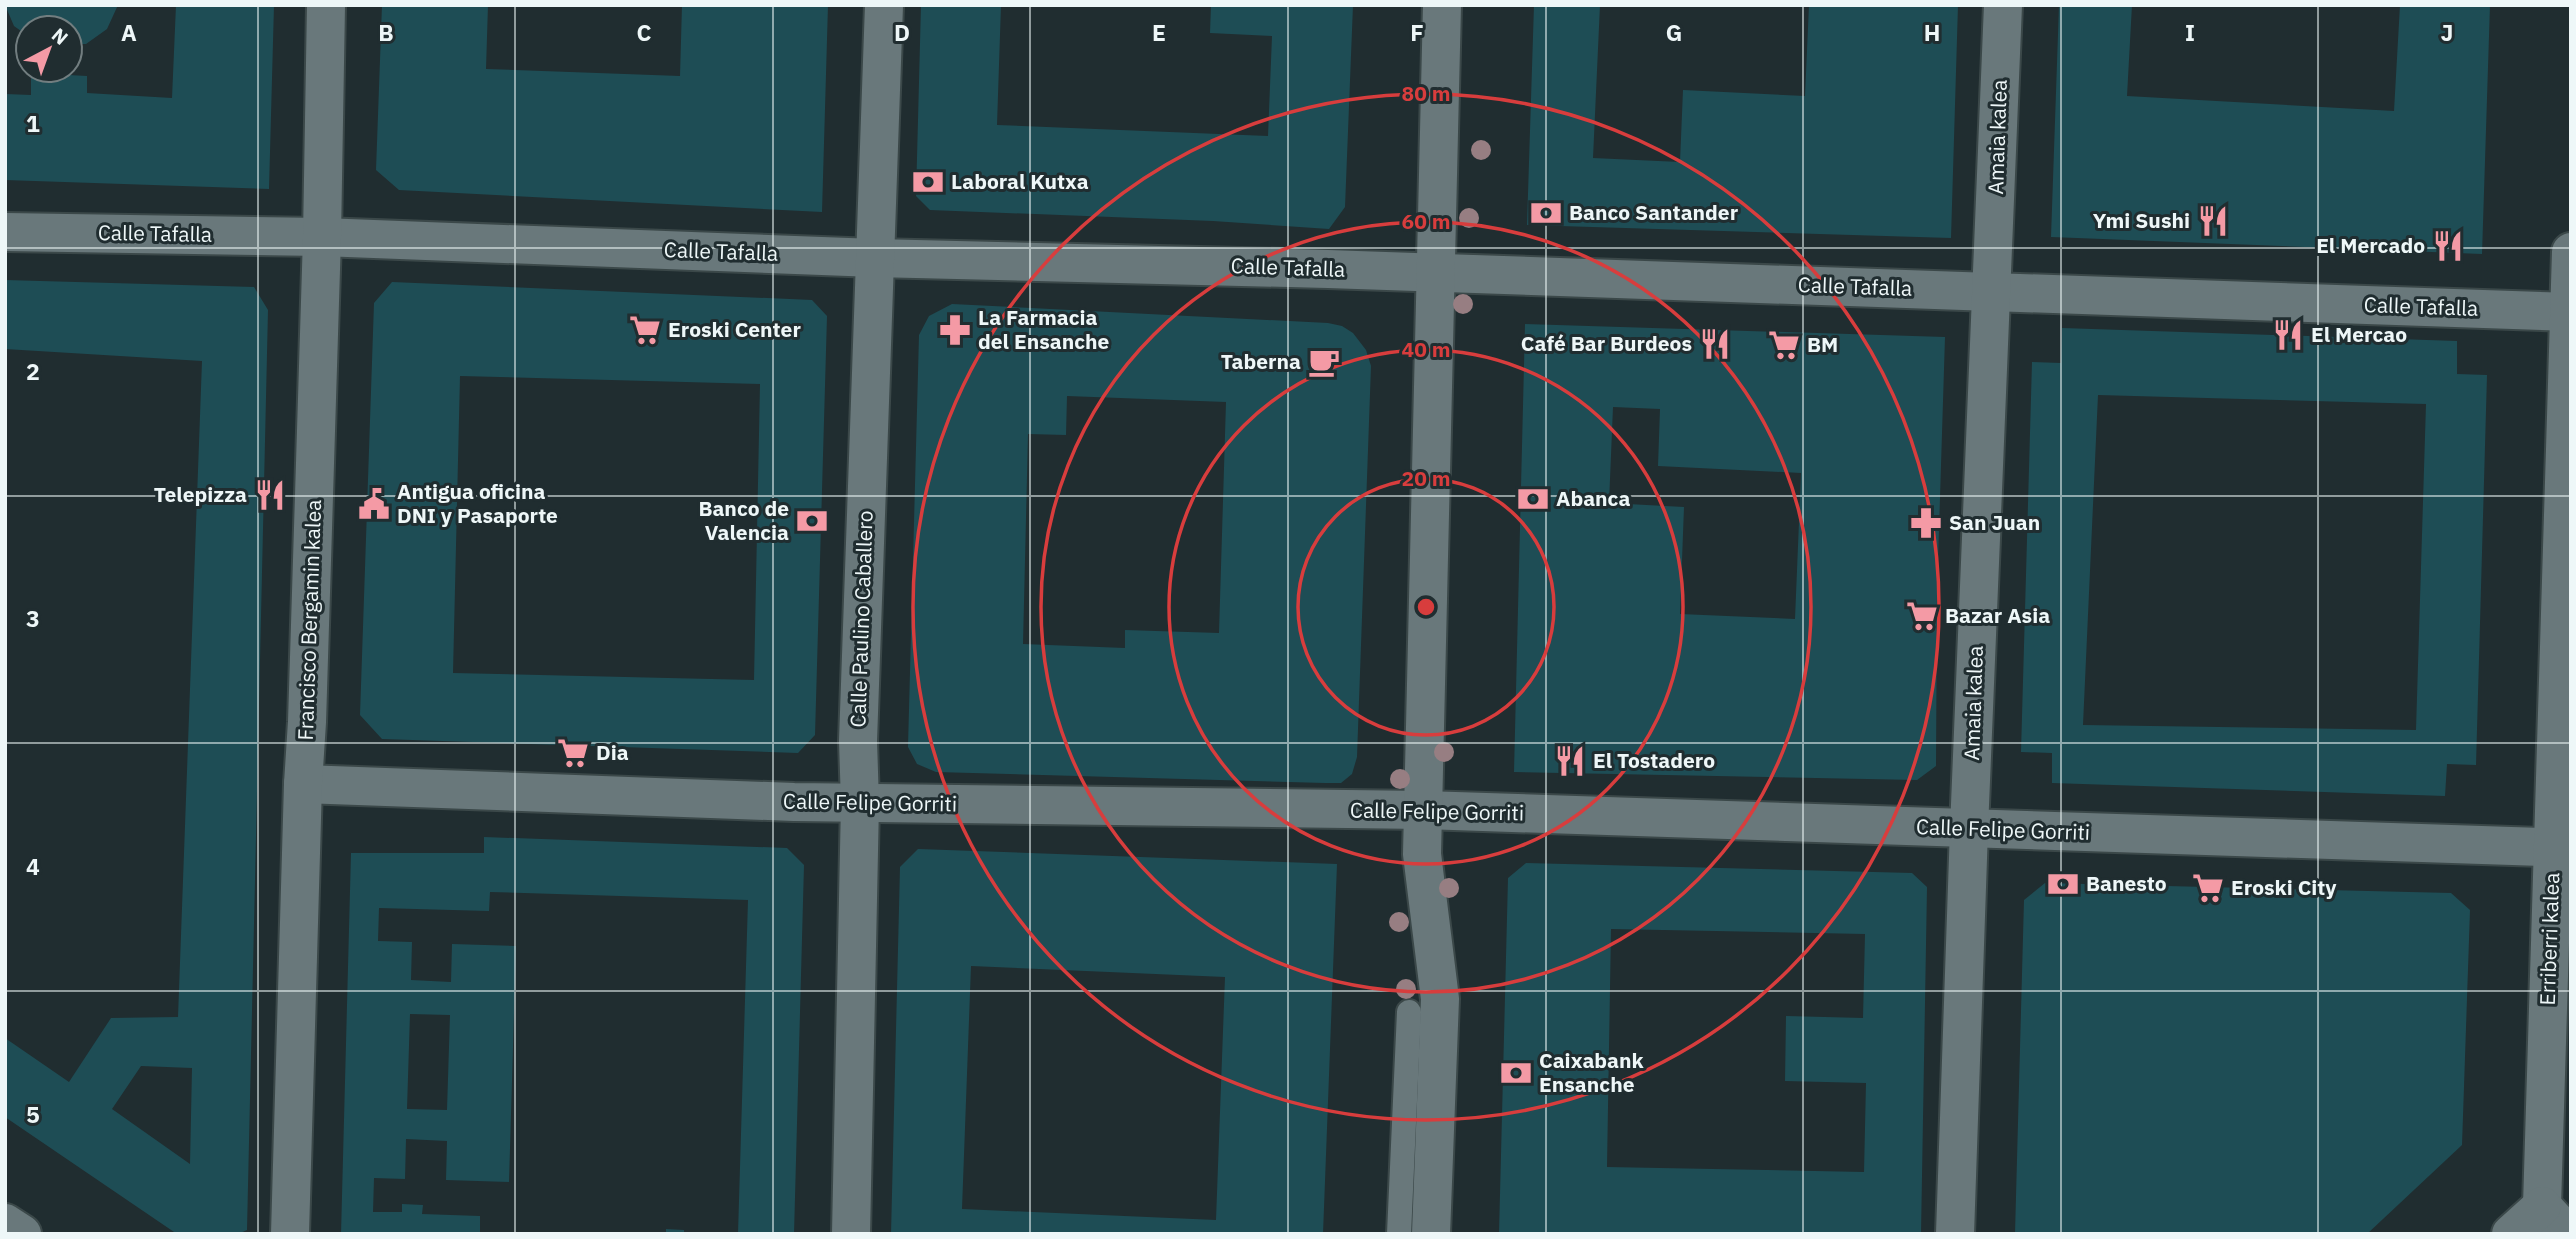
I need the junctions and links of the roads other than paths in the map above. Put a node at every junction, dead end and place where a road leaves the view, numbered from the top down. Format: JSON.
{"nodes":[{"id":1,"x":326,"y":5,"type":"edge"},
{"id":2,"x":884,"y":5,"type":"edge"},
{"id":3,"x":1442,"y":5,"type":"edge"},
{"id":4,"x":2003,"y":5,"type":"edge"},
{"id":5,"x":5,"y":232,"type":"edge"},
{"id":6,"x":322,"y":237,"type":"junction"},
{"id":7,"x":2571,"y":252,"type":"edge"},
{"id":8,"x":875,"y":258,"type":"junction"},
{"id":9,"x":1435,"y":273,"type":"junction"},
{"id":10,"x":1992,"y":291,"type":"junction"},
{"id":11,"x":2570,"y":312,"type":"edge"},
{"id":12,"x":1415,"y":474,"type":"dead end"},
{"id":13,"x":303,"y":784,"type":"junction"},
{"id":14,"x":860,"y":803,"type":"junction"},
{"id":15,"x":1416,"y":810,"type":"junction"},
{"id":16,"x":1969,"y":829,"type":"junction"},
{"id":17,"x":2562,"y":847,"type":"edge"},
{"id":18,"x":1409,"y":1012,"type":"dead end"},
{"id":19,"x":2560,"y":1221,"type":"edge"},
{"id":20,"x":5,"y":1223,"type":"edge"},
{"id":21,"x":22,"y":1234,"type":"edge"},
{"id":22,"x":290,"y":1234,"type":"edge"},
{"id":23,"x":851,"y":1234,"type":"edge"},
{"id":24,"x":1399,"y":1234,"type":"edge"},
{"id":25,"x":1431,"y":1234,"type":"edge"},
{"id":26,"x":1955,"y":1234,"type":"edge"},
{"id":27,"x":2511,"y":1234,"type":"edge"}],
"edges":[{"from":1,"to":6,"type":"street","name":"Francisco Bergamin kalea"},
{"from":2,"to":8,"type":"street","name":"Calle Paulino Caballero"},
{"from":3,"to":9,"type":"street"},
{"from":4,"to":10,"type":"street","name":"Amaia kalea"},
{"from":5,"to":6,"type":"street","name":"Calle Tafalla"},
{"from":6,"to":8,"type":"street","name":"Calle Tafalla"},
{"from":6,"to":13,"type":"street","name":"Francisco Bergamin kalea"},
{"from":7,"to":11,"type":"street","name":"Erriberri kalea"},
{"from":8,"to":9,"type":"street","name":"Calle Tafalla"},
{"from":8,"to":14,"type":"street","name":"Calle Paulino Caballero"},
{"from":9,"to":10,"type":"street","name":"Calle Tafalla"},
{"from":9,"to":15,"type":"street"},
{"from":10,"to":11,"type":"street","name":"Calle Tafalla"},
{"from":10,"to":16,"type":"street","name":"Amaia kalea"},
{"from":11,"to":17,"type":"street","name":"Erriberri kalea"},
{"from":12,"to":15,"type":"lane"},
{"from":13,"to":14,"type":"street","name":"Calle Felipe Gorriti"},
{"from":13,"to":22,"type":"street","name":"Francisco Bergamin kalea"},
{"from":14,"to":15,"type":"street","name":"Calle Felipe Gorriti"},
{"from":14,"to":23,"type":"street","name":"Calle Paulino Caballero"},
{"from":15,"to":16,"type":"street","name":"Calle Felipe Gorriti"},
{"from":15,"to":25,"type":"street"},
{"from":16,"to":17,"type":"street","name":"Calle Felipe Gorriti"},
{"from":16,"to":26,"type":"street","name":"Amaia kalea"},
{"from":17,"to":19,"type":"street","name":"Erriberri kalea"},
{"from":18,"to":24,"type":"lane"},
{"from":19,"to":27,"type":"street"},
{"from":20,"to":21,"type":"street"}]}
